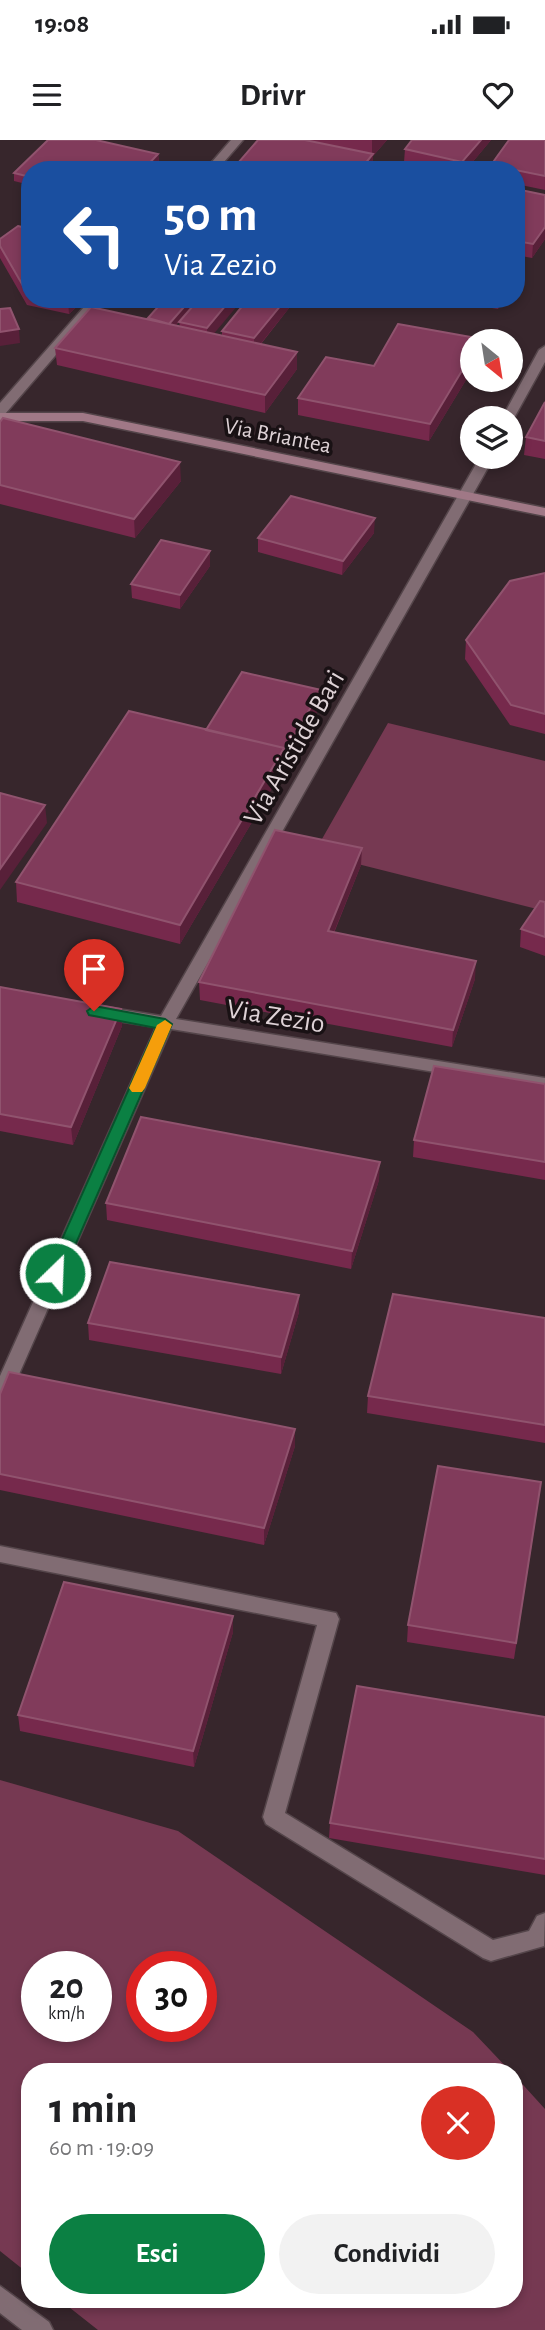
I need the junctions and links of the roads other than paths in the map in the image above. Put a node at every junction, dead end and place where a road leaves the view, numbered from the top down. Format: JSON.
{"nodes":[{"id":1,"x":237,"y":140,"type":"edge"},
{"id":2,"x":219,"y":161,"type":"edge"},
{"id":3,"x":90,"y":308,"type":"edge"},
{"id":4,"x":545,"y":350,"type":"edge"},
{"id":5,"x":515,"y":406,"type":"edge"},
{"id":6,"x":0,"y":411,"type":"edge"},
{"id":7,"x":0,"y":417,"type":"edge"},
{"id":8,"x":481,"y":469,"type":"edge"},
{"id":9,"x":467,"y":495,"type":"junction"},
{"id":10,"x":545,"y":512,"type":"edge"},
{"id":11,"x":76,"y":1007,"type":"edge"},
{"id":12,"x":165,"y":1024,"type":"junction"},
{"id":13,"x":545,"y":1084,"type":"edge"},
{"id":14,"x":0,"y":1397,"type":"edge"},
{"id":15,"x":0,"y":1554,"type":"edge"},
{"id":16,"x":545,"y":1923,"type":"edge"},
{"id":17,"x":0,"y":2298,"type":"edge"},
{"id":18,"x":41,"y":2330,"type":"edge"}],
"edges":[{"from":1,"to":2,"type":"street"},
{"from":3,"to":6,"type":"street"},
{"from":4,"to":5,"type":"street"},
{"from":7,"to":9,"type":"main road","name":"Via Briantea"},
{"from":8,"to":9,"type":"street","name":"Via Aristide Bari"},
{"from":9,"to":10,"type":"main road","name":"Via Briantea"},
{"from":9,"to":12,"type":"street","name":"Via Aristide Bari"},
{"from":11,"to":12,"type":"street","name":"Via Zezio"},
{"from":12,"to":13,"type":"street","name":"Via Zezio"},
{"from":12,"to":14,"type":"street","name":"Via Aristide Bari"},
{"from":15,"to":16,"type":"street"},
{"from":17,"to":18,"type":"street"}]}
